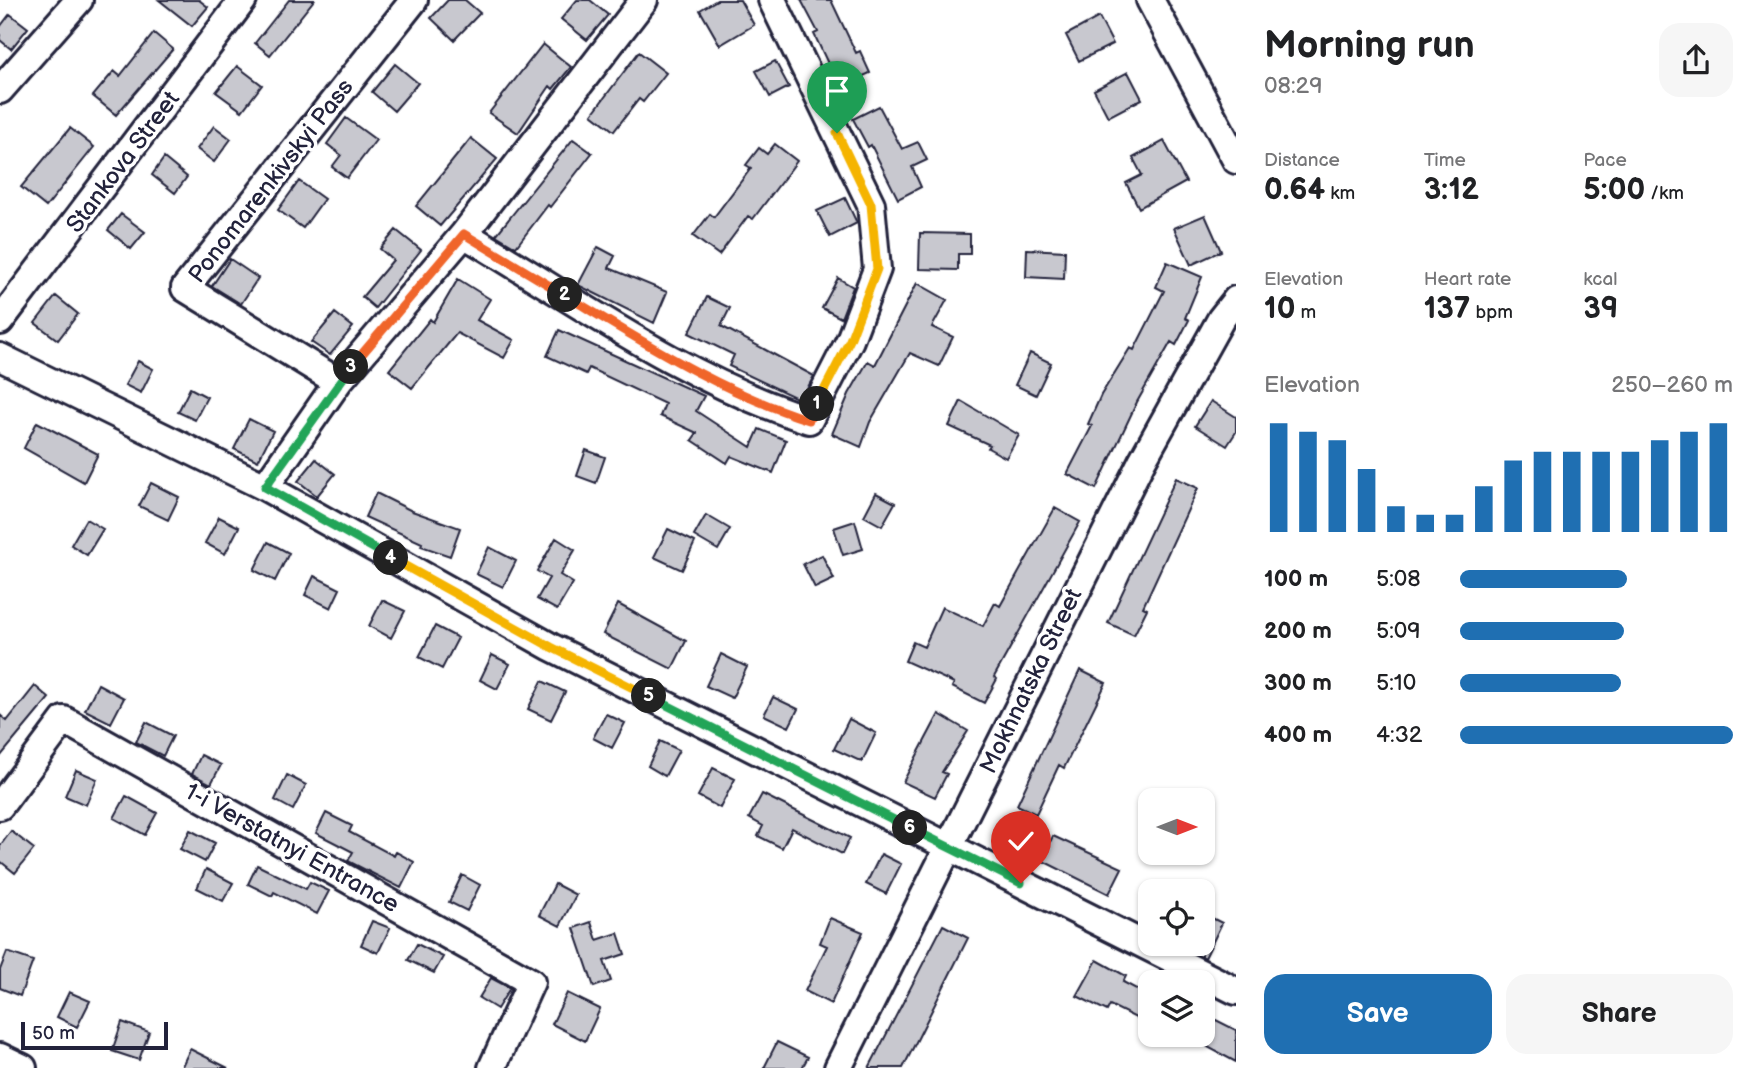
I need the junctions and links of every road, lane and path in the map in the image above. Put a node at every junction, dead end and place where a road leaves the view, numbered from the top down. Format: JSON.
{"nodes":[{"id":1,"x":79,"y":0,"type":"edge"},
{"id":2,"x":243,"y":0,"type":"edge"},
{"id":3,"x":414,"y":0,"type":"edge"},
{"id":4,"x":644,"y":0,"type":"edge"},
{"id":5,"x":772,"y":0,"type":"edge"},
{"id":6,"x":1150,"y":0,"type":"edge"},
{"id":7,"x":0,"y":90,"type":"edge"},
{"id":8,"x":1232,"y":143,"type":"edge"},
{"id":9,"x":464,"y":234,"type":"junction"},
{"id":10,"x":1236,"y":300,"type":"edge"},
{"id":11,"x":0,"y":321,"type":"edge"},
{"id":12,"x":0,"y":357,"type":"edge"},
{"id":13,"x":338,"y":382,"type":"junction"},
{"id":14,"x":265,"y":487,"type":"junction"},
{"id":15,"x":0,"y":806,"type":"edge"},
{"id":16,"x":949,"y":847,"type":"junction"},
{"id":17,"x":1236,"y":991,"type":"edge"},
{"id":18,"x":0,"y":1056,"type":"edge"},
{"id":19,"x":23,"y":1068,"type":"edge"},
{"id":20,"x":492,"y":1068,"type":"edge"},
{"id":21,"x":838,"y":1068,"type":"edge"}],
"edges":[{"from":1,"to":7,"type":"street"},
{"from":2,"to":11,"type":"street","name":"Stankova Street"},
{"from":3,"to":13,"type":"street","name":"Ponomarenkivskyi Pass"},
{"from":4,"to":9,"type":"street"},
{"from":5,"to":9,"type":"street"},
{"from":6,"to":8,"type":"street"},
{"from":9,"to":13,"type":"street"},
{"from":10,"to":16,"type":"street","name":"Mokhnatska Street"},
{"from":12,"to":14,"type":"street"},
{"from":13,"to":14,"type":"street"},
{"from":14,"to":16,"type":"street"},
{"from":15,"to":20,"type":"street","name":"1-i Verstatnyi Entrance"},
{"from":16,"to":17,"type":"street"},
{"from":16,"to":21,"type":"street","name":"Mokhnatska Street"},
{"from":18,"to":19,"type":"street"}]}
